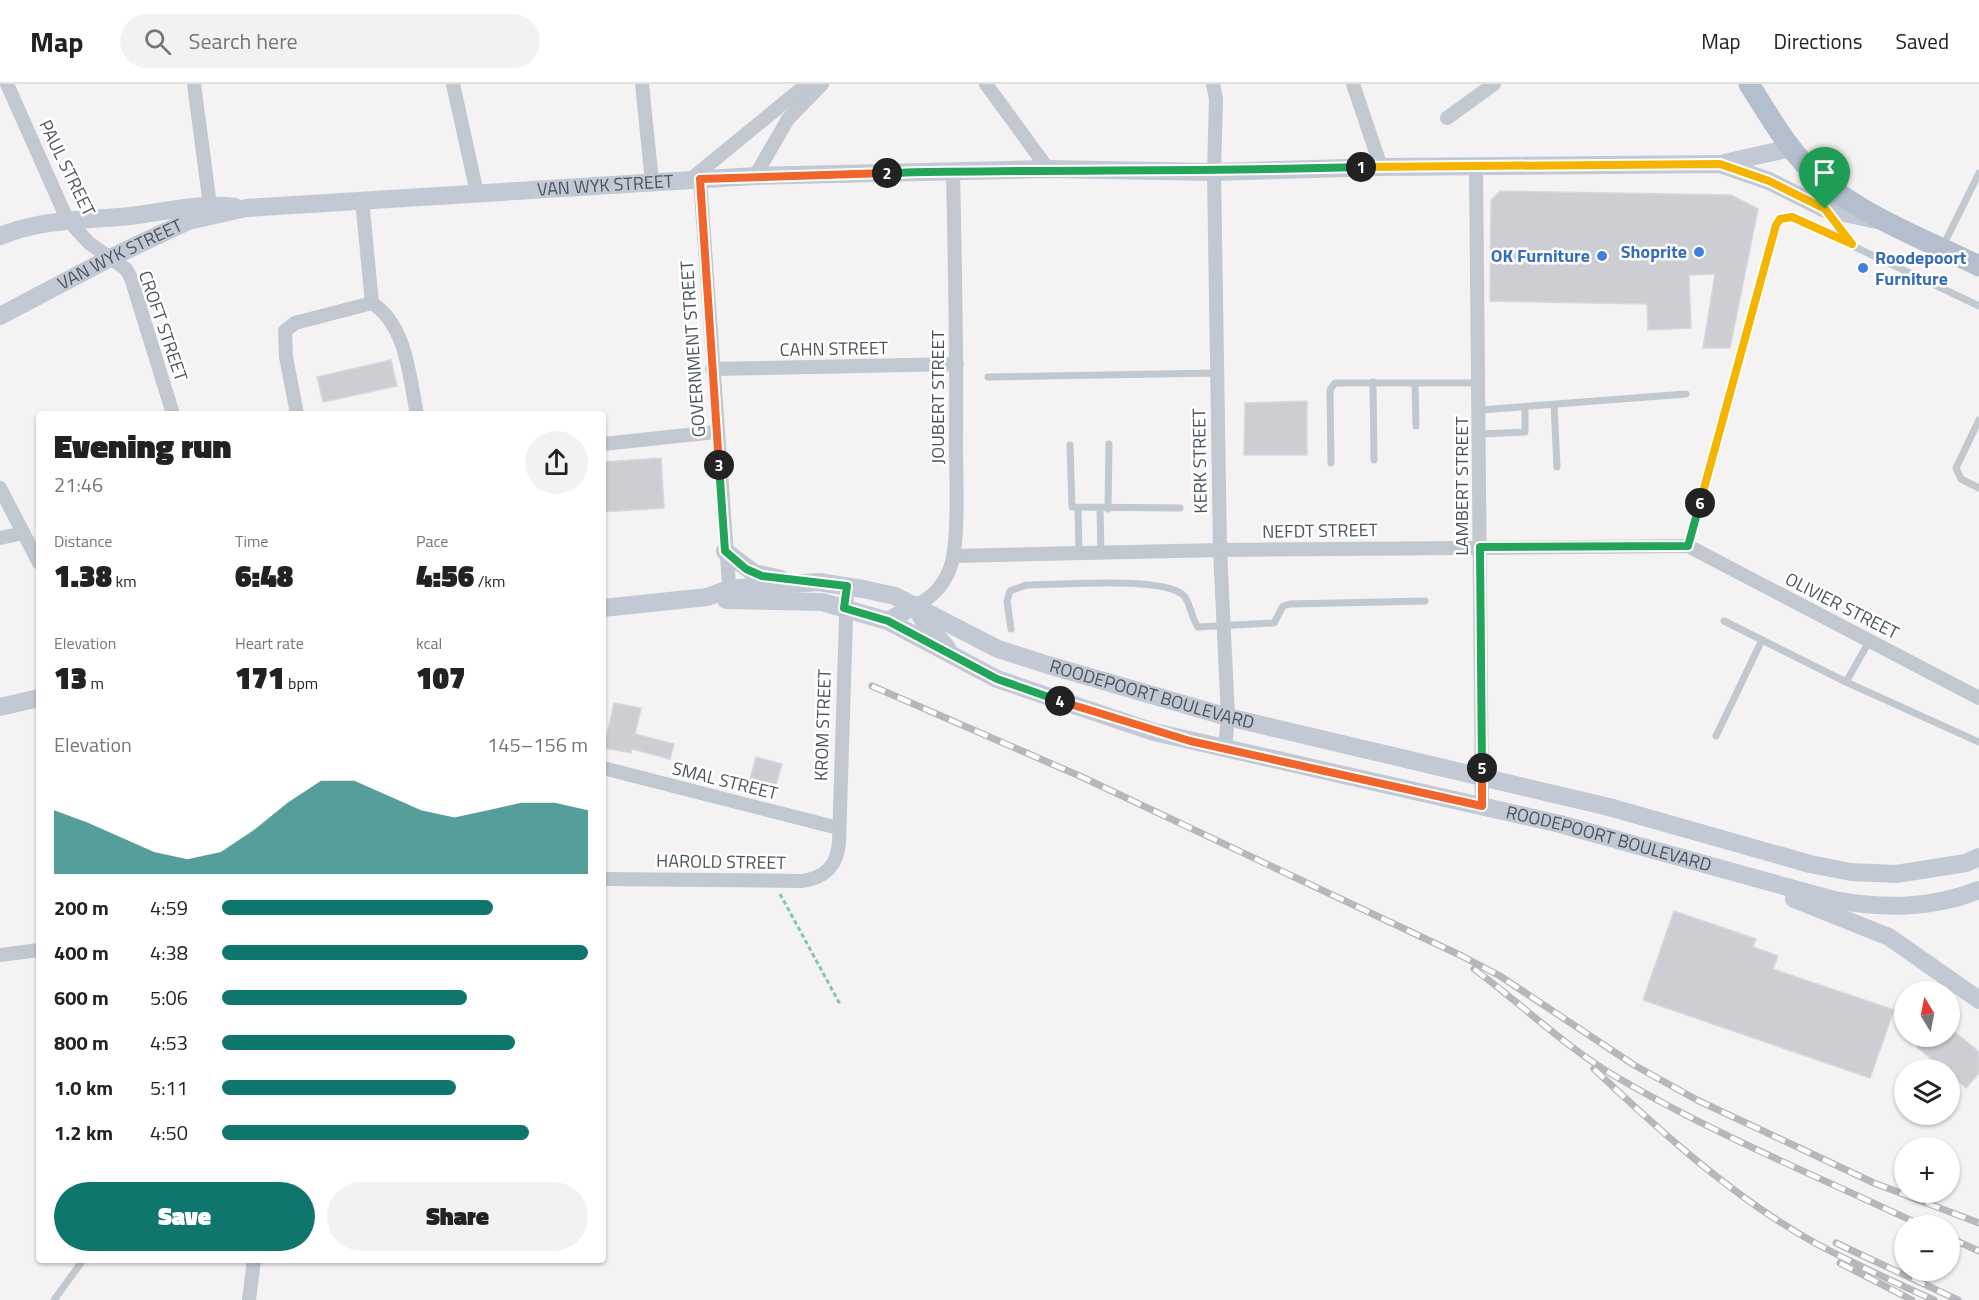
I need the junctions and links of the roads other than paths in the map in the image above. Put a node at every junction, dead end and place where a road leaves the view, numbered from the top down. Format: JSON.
{"nodes":[{"id":1,"x":7,"y":84,"type":"edge"},
{"id":2,"x":194,"y":84,"type":"edge"},
{"id":3,"x":453,"y":84,"type":"edge"},
{"id":4,"x":642,"y":84,"type":"edge"},
{"id":5,"x":807,"y":84,"type":"edge"},
{"id":6,"x":822,"y":84,"type":"edge"},
{"id":7,"x":986,"y":84,"type":"edge"},
{"id":8,"x":1213,"y":84,"type":"edge"},
{"id":9,"x":1353,"y":84,"type":"edge"},
{"id":10,"x":1494,"y":84,"type":"edge"},
{"id":11,"x":1749,"y":84,"type":"edge"},
{"id":12,"x":1447,"y":118,"type":"dead end"},
{"id":13,"x":1791,"y":148,"type":"junction"},
{"id":14,"x":1720,"y":164,"type":"junction"},
{"id":15,"x":1476,"y":166,"type":"junction"},
{"id":16,"x":1381,"y":167,"type":"junction"},
{"id":17,"x":1048,"y":170,"type":"junction"},
{"id":18,"x":953,"y":172,"type":"junction"},
{"id":19,"x":1214,"y":172,"type":"junction"},
{"id":20,"x":1979,"y":172,"type":"edge"},
{"id":21,"x":755,"y":176,"type":"junction"},
{"id":22,"x":695,"y":179,"type":"junction"},
{"id":23,"x":652,"y":182,"type":"junction"},
{"id":24,"x":477,"y":193,"type":"junction"},
{"id":25,"x":362,"y":200,"type":"junction"},
{"id":26,"x":1825,"y":209,"type":"junction"},
{"id":27,"x":211,"y":210,"type":"junction"},
{"id":28,"x":68,"y":219,"type":"junction"},
{"id":29,"x":1890,"y":223,"type":"junction"},
{"id":30,"x":0,"y":236,"type":"edge"},
{"id":31,"x":1852,"y":244,"type":"junction"},
{"id":32,"x":1942,"y":248,"type":"junction"},
{"id":33,"x":108,"y":259,"type":"junction"},
{"id":34,"x":1979,"y":266,"type":"edge"},
{"id":35,"x":372,"y":303,"type":"junction"},
{"id":36,"x":1979,"y":306,"type":"edge"},
{"id":37,"x":0,"y":316,"type":"edge"},
{"id":38,"x":957,"y":364,"type":"junction"},
{"id":39,"x":712,"y":369,"type":"junction"},
{"id":40,"x":1217,"y":373,"type":"junction"},
{"id":41,"x":988,"y":376,"type":"dead end"},
{"id":42,"x":1373,"y":382,"type":"junction"},
{"id":43,"x":1415,"y":383,"type":"junction"},
{"id":44,"x":1480,"y":383,"type":"junction"},
{"id":45,"x":1686,"y":394,"type":"dead end"},
{"id":46,"x":1554,"y":405,"type":"junction"},
{"id":47,"x":1525,"y":407,"type":"junction"},
{"id":48,"x":1480,"y":410,"type":"junction"},
{"id":49,"x":172,"y":411,"type":"edge"},
{"id":50,"x":296,"y":411,"type":"edge"},
{"id":51,"x":416,"y":411,"type":"edge"},
{"id":52,"x":1979,"y":420,"type":"edge"},
{"id":53,"x":1416,"y":426,"type":"dead end"},
{"id":54,"x":716,"y":432,"type":"junction"},
{"id":55,"x":1976,"y":432,"type":"edge"},
{"id":56,"x":1480,"y":434,"type":"junction"},
{"id":57,"x":606,"y":444,"type":"edge"},
{"id":58,"x":1109,"y":444,"type":"dead end"},
{"id":59,"x":1070,"y":445,"type":"dead end"},
{"id":60,"x":1374,"y":460,"type":"dead end"},
{"id":61,"x":1331,"y":463,"type":"dead end"},
{"id":62,"x":1557,"y":467,"type":"dead end"},
{"id":63,"x":0,"y":488,"type":"edge"},
{"id":64,"x":1979,"y":488,"type":"edge"},
{"id":65,"x":1180,"y":508,"type":"dead end"},
{"id":66,"x":1078,"y":509,"type":"junction"},
{"id":67,"x":1104,"y":509,"type":"junction"},
{"id":68,"x":24,"y":533,"type":"junction"},
{"id":69,"x":0,"y":538,"type":"edge"},
{"id":70,"x":1688,"y":546,"type":"junction"},
{"id":71,"x":1480,"y":547,"type":"junction"},
{"id":72,"x":1220,"y":550,"type":"junction"},
{"id":73,"x":725,"y":551,"type":"junction"},
{"id":74,"x":1078,"y":553,"type":"junction"},
{"id":75,"x":1101,"y":553,"type":"junction"},
{"id":76,"x":953,"y":556,"type":"junction"},
{"id":77,"x":36,"y":557,"type":"edge"},
{"id":78,"x":819,"y":582,"type":"junction"},
{"id":79,"x":847,"y":586,"type":"junction"},
{"id":80,"x":729,"y":595,"type":"junction"},
{"id":81,"x":1425,"y":601,"type":"dead end"},
{"id":82,"x":915,"y":605,"type":"junction"},
{"id":83,"x":606,"y":608,"type":"edge"},
{"id":84,"x":844,"y":608,"type":"junction"},
{"id":85,"x":888,"y":621,"type":"junction"},
{"id":86,"x":1724,"y":621,"type":"dead end"},
{"id":87,"x":1224,"y":627,"type":"junction"},
{"id":88,"x":1011,"y":629,"type":"dead end"},
{"id":89,"x":1762,"y":640,"type":"junction"},
{"id":90,"x":1870,"y":640,"type":"junction"},
{"id":91,"x":960,"y":660,"type":"junction"},
{"id":92,"x":1846,"y":682,"type":"junction"},
{"id":93,"x":1979,"y":698,"type":"edge"},
{"id":94,"x":36,"y":699,"type":"edge"},
{"id":95,"x":0,"y":707,"type":"edge"},
{"id":96,"x":1228,"y":717,"type":"junction"},
{"id":97,"x":1716,"y":736,"type":"dead end"},
{"id":98,"x":1979,"y":742,"type":"edge"},
{"id":99,"x":1225,"y":749,"type":"junction"},
{"id":100,"x":606,"y":769,"type":"edge"},
{"id":101,"x":1482,"y":776,"type":"junction"},
{"id":102,"x":1482,"y":806,"type":"junction"},
{"id":103,"x":838,"y":828,"type":"junction"},
{"id":104,"x":1973,"y":860,"type":"edge"},
{"id":105,"x":834,"y":864,"type":"joint"},
{"id":106,"x":1737,"y":874,"type":"junction"},
{"id":107,"x":606,"y":879,"type":"edge"},
{"id":108,"x":1978,"y":894,"type":"edge"},
{"id":109,"x":36,"y":950,"type":"edge"},
{"id":110,"x":0,"y":955,"type":"edge"},
{"id":111,"x":1979,"y":1000,"type":"edge"},
{"id":112,"x":81,"y":1263,"type":"edge"},
{"id":113,"x":254,"y":1263,"type":"edge"},
{"id":114,"x":54,"y":1300,"type":"edge"},
{"id":115,"x":249,"y":1300,"type":"edge"}],
"edges":[{"from":1,"to":28,"type":"street","name":"PAUL STREET"},
{"from":2,"to":27,"type":"street"},
{"from":3,"to":24,"type":"street"},
{"from":4,"to":23,"type":"street"},
{"from":5,"to":22,"type":"street"},
{"from":6,"to":21,"type":"street"},
{"from":7,"to":17,"type":"street"},
{"from":8,"to":19,"type":"street","name":"KERK STREET"},
{"from":9,"to":16,"type":"street"},
{"from":10,"to":12,"type":"street"},
{"from":11,"to":13,"type":"main road"},
{"from":13,"to":14,"type":"street"},
{"from":13,"to":29,"type":"main road"},
{"from":14,"to":15,"type":"street","name":"VAN WYK STREET"},
{"from":14,"to":26,"type":"street","name":"VAN WYK STREET"},
{"from":15,"to":16,"type":"street","name":"VAN WYK STREET"},
{"from":15,"to":44,"type":"street","name":"LAMBERT STREET"},
{"from":16,"to":19,"type":"street","name":"VAN WYK STREET"},
{"from":17,"to":18,"type":"street","name":"VAN WYK STREET"},
{"from":17,"to":19,"type":"street","name":"VAN WYK STREET"},
{"from":18,"to":21,"type":"street","name":"VAN WYK STREET"},
{"from":18,"to":38,"type":"street","name":"JOUBERT STREET"},
{"from":19,"to":40,"type":"street","name":"KERK STREET"},
{"from":20,"to":32,"type":"lane"},
{"from":21,"to":22,"type":"street","name":"VAN WYK STREET"},
{"from":22,"to":23,"type":"street","name":"VAN WYK STREET"},
{"from":22,"to":39,"type":"street","name":"GOVERNMENT STREET"},
{"from":23,"to":24,"type":"street","name":"VAN WYK STREET"},
{"from":24,"to":25,"type":"street","name":"VAN WYK STREET"},
{"from":25,"to":27,"type":"street","name":"VAN WYK STREET"},
{"from":25,"to":35,"type":"street"},
{"from":26,"to":29,"type":"street","name":"VAN WYK STREET"},
{"from":26,"to":31,"type":"lane"},
{"from":27,"to":28,"type":"street","name":"VAN WYK STREET"},
{"from":27,"to":33,"type":"street","name":"VAN WYK STREET"},
{"from":28,"to":30,"type":"street","name":"VAN WYK STREET"},
{"from":28,"to":33,"type":"street","name":"PAUL STREET"},
{"from":29,"to":32,"type":"main road"},
{"from":31,"to":36,"type":"lane"},
{"from":31,"to":70,"type":"lane"},
{"from":32,"to":34,"type":"main road"},
{"from":33,"to":37,"type":"street","name":"VAN WYK STREET"},
{"from":33,"to":49,"type":"street","name":"CROFT STREET"},
{"from":35,"to":50,"type":"street"},
{"from":35,"to":51,"type":"street"},
{"from":38,"to":39,"type":"street","name":"CAHN STREET"},
{"from":38,"to":76,"type":"street","name":"JOUBERT STREET"},
{"from":39,"to":54,"type":"street","name":"GOVERNMENT STREET"},
{"from":40,"to":41,"type":"lane"},
{"from":40,"to":72,"type":"street","name":"KERK STREET"},
{"from":42,"to":43,"type":"lane"},
{"from":42,"to":60,"type":"lane"},
{"from":42,"to":61,"type":"lane"},
{"from":43,"to":44,"type":"lane"},
{"from":43,"to":53,"type":"lane"},
{"from":44,"to":48,"type":"street","name":"LAMBERT STREET"},
{"from":45,"to":46,"type":"lane"},
{"from":46,"to":47,"type":"lane"},
{"from":46,"to":62,"type":"lane"},
{"from":47,"to":48,"type":"lane"},
{"from":47,"to":56,"type":"lane"},
{"from":48,"to":56,"type":"street","name":"LAMBERT STREET"},
{"from":52,"to":55,"type":"lane"},
{"from":54,"to":57,"type":"street"},
{"from":54,"to":73,"type":"street","name":"GOVERNMENT STREET"},
{"from":55,"to":64,"type":"lane"},
{"from":56,"to":71,"type":"street","name":"LAMBERT STREET"},
{"from":58,"to":67,"type":"lane"},
{"from":59,"to":66,"type":"lane"},
{"from":63,"to":68,"type":"street"},
{"from":65,"to":67,"type":"lane"},
{"from":66,"to":67,"type":"lane"},
{"from":66,"to":74,"type":"lane"},
{"from":67,"to":75,"type":"lane"},
{"from":68,"to":69,"type":"street"},
{"from":68,"to":77,"type":"street"},
{"from":70,"to":71,"type":"street","name":"NEFDT STREET"},
{"from":70,"to":90,"type":"street","name":"OLIVIER STREET"},
{"from":71,"to":72,"type":"street","name":"NEFDT STREET"},
{"from":71,"to":101,"type":"street","name":"LAMBERT STREET"},
{"from":72,"to":75,"type":"street","name":"NEFDT STREET"},
{"from":72,"to":87,"type":"street","name":"KERK STREET"},
{"from":73,"to":78,"type":"street"},
{"from":73,"to":80,"type":"street","name":"GOVERNMENT STREET"},
{"from":74,"to":75,"type":"street","name":"NEFDT STREET"},
{"from":74,"to":76,"type":"street","name":"NEFDT STREET"},
{"from":76,"to":82,"type":"street","name":"JOUBERT STREET"},
{"from":78,"to":79,"type":"street","name":"ROODEPOORT BOULEVARD"},
{"from":78,"to":80,"type":"street","name":"ROODEPOORT BOULEVARD"},
{"from":79,"to":82,"type":"street","name":"ROODEPOORT BOULEVARD"},
{"from":79,"to":84,"type":"street","name":"KROM STREET"},
{"from":80,"to":83,"type":"street"},
{"from":80,"to":84,"type":"street","name":"ROODEPOORT BOULEVARD"},
{"from":81,"to":87,"type":"lane"},
{"from":82,"to":85,"type":"street"},
{"from":82,"to":91,"type":"street"},
{"from":82,"to":96,"type":"street","name":"ROODEPOORT BOULEVARD"},
{"from":84,"to":85,"type":"street","name":"ROODEPOORT BOULEVARD"},
{"from":84,"to":103,"type":"street","name":"KROM STREET"},
{"from":85,"to":91,"type":"street","name":"ROODEPOORT BOULEVARD"},
{"from":86,"to":89,"type":"lane"},
{"from":87,"to":88,"type":"lane"},
{"from":87,"to":96,"type":"street","name":"KERK STREET"},
{"from":89,"to":92,"type":"lane"},
{"from":89,"to":97,"type":"lane"},
{"from":90,"to":92,"type":"lane"},
{"from":90,"to":93,"type":"street","name":"OLIVIER STREET"},
{"from":91,"to":99,"type":"street","name":"ROODEPOORT BOULEVARD"},
{"from":92,"to":98,"type":"lane"},
{"from":94,"to":95,"type":"street"},
{"from":96,"to":99,"type":"street","name":"KERK STREET"},
{"from":96,"to":101,"type":"street","name":"ROODEPOORT BOULEVARD"},
{"from":99,"to":102,"type":"street","name":"ROODEPOORT BOULEVARD"},
{"from":100,"to":103,"type":"street","name":"SMAL STREET"},
{"from":101,"to":102,"type":"street","name":"LAMBERT STREET"},
{"from":101,"to":104,"type":"street","name":"ROODEPOORT BOULEVARD"},
{"from":102,"to":106,"type":"street","name":"ROODEPOORT BOULEVARD"},
{"from":103,"to":105,"type":"street","name":"KROM STREET"},
{"from":104,"to":108,"type":"street"},
{"from":105,"to":107,"type":"street","name":"HAROLD STREET"},
{"from":106,"to":108,"type":"street","name":"ROODEPOORT BOULEVARD"},
{"from":106,"to":111,"type":"street"},
{"from":109,"to":110,"type":"street"},
{"from":112,"to":114,"type":"lane"},
{"from":113,"to":115,"type":"street"}]}
